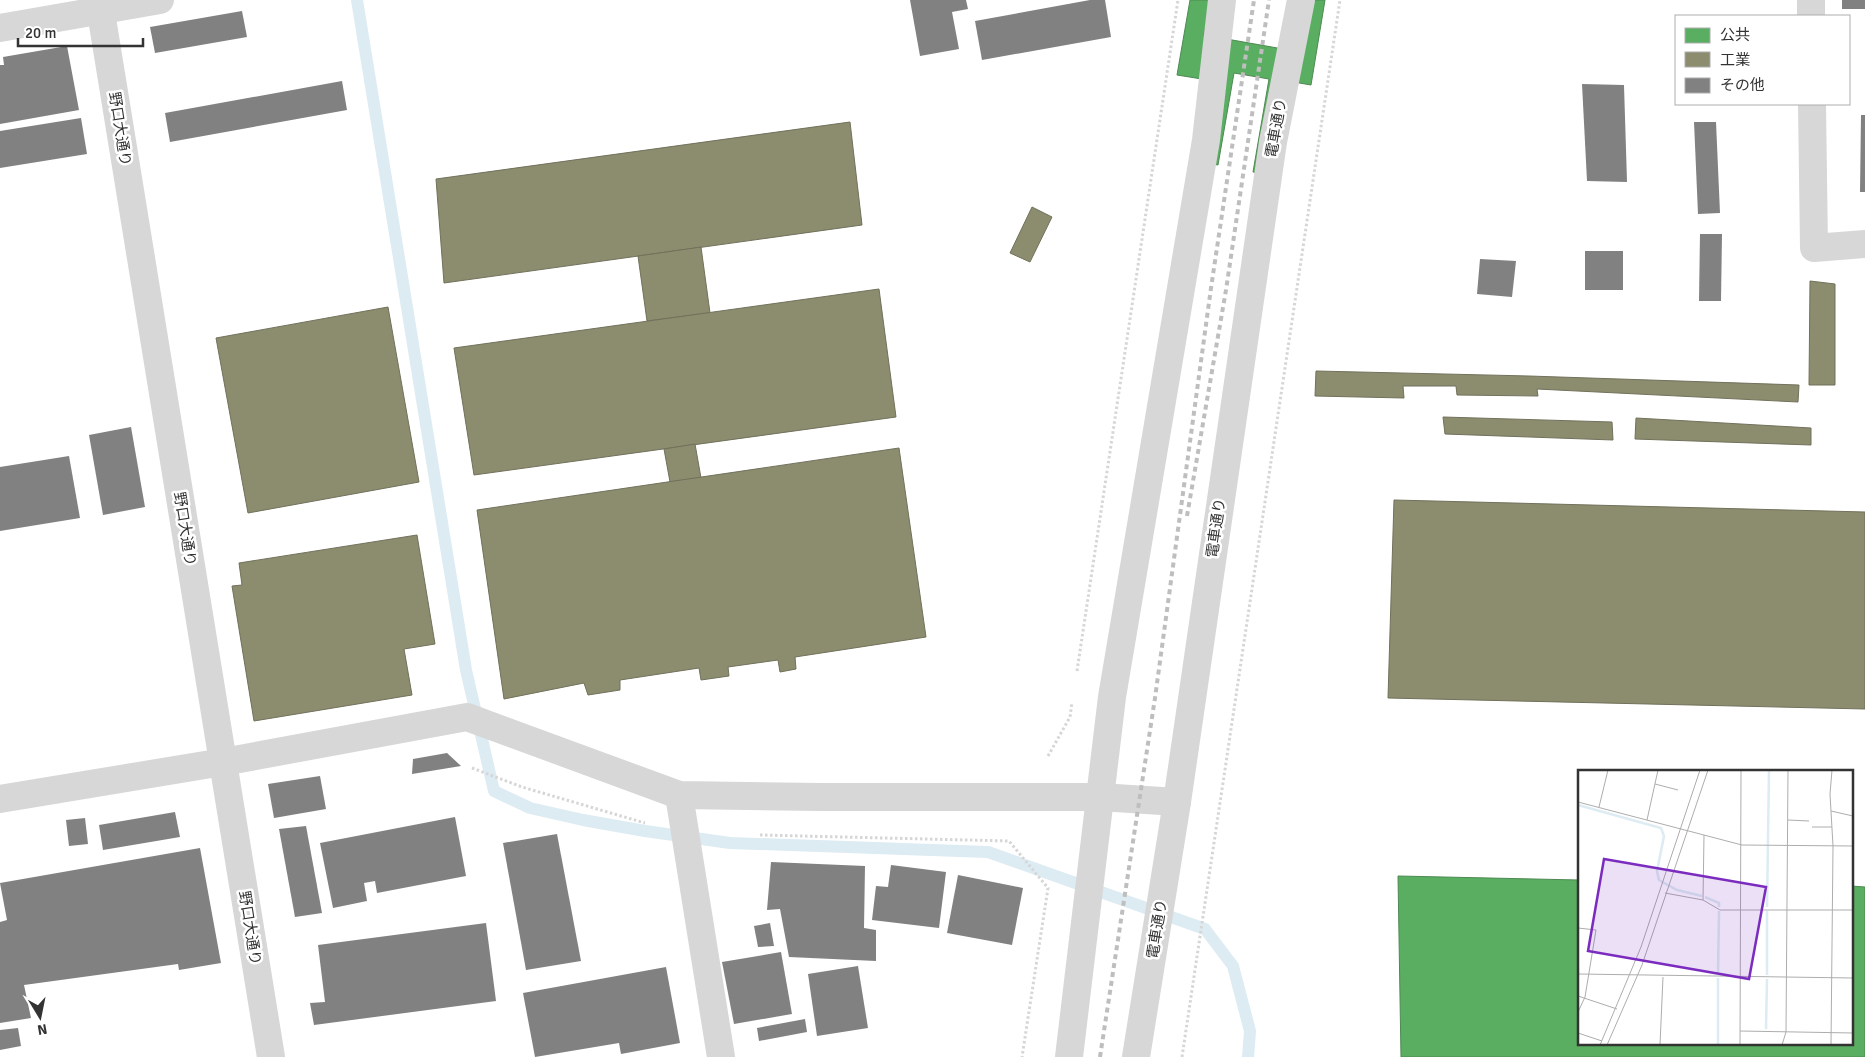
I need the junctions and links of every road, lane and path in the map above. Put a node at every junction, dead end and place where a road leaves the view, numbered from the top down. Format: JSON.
{"nodes":[{"id":1,"x":160,"y":0,"type":"edge"},
{"id":2,"x":1178,"y":0,"type":"edge"},
{"id":3,"x":1222,"y":0,"type":"edge"},
{"id":4,"x":1301,"y":0,"type":"edge"},
{"id":5,"x":1340,"y":0,"type":"edge"},
{"id":6,"x":1811,"y":0,"type":"edge"},
{"id":7,"x":100,"y":6,"type":"edge"},
{"id":8,"x":1811,"y":15,"type":"edge"},
{"id":9,"x":0,"y":28,"type":"edge"},
{"id":10,"x":1812,"y":105,"type":"edge"},
{"id":11,"x":1865,"y":244,"type":"edge"},
{"id":12,"x":1076,"y":677,"type":"dead end"},
{"id":13,"x":1073,"y":697,"type":"dead end"},
{"id":14,"x":1048,"y":756,"type":"dead end"},
{"id":15,"x":223,"y":762,"type":"junction"},
{"id":16,"x":472,"y":768,"type":"dead end"},
{"id":17,"x":679,"y":795,"type":"junction"},
{"id":18,"x":1100,"y":797,"type":"junction"},
{"id":19,"x":0,"y":799,"type":"edge"},
{"id":20,"x":1177,"y":802,"type":"junction"},
{"id":21,"x":645,"y":824,"type":"dead end"},
{"id":22,"x":750,"y":835,"type":"dead end"},
{"id":23,"x":271,"y":1057,"type":"edge"},
{"id":24,"x":721,"y":1057,"type":"edge"},
{"id":25,"x":1022,"y":1057,"type":"edge"},
{"id":26,"x":1068,"y":1057,"type":"edge"},
{"id":27,"x":1136,"y":1057,"type":"edge"},
{"id":28,"x":1182,"y":1057,"type":"edge"}],
"edges":[{"from":1,"to":7,"type":"street"},
{"from":2,"to":12,"type":"path"},
{"from":3,"to":18,"type":"street"},
{"from":4,"to":20,"type":"street","name":"電車通り"},
{"from":5,"to":28,"type":"path"},
{"from":6,"to":8,"type":"street"},
{"from":7,"to":9,"type":"street"},
{"from":7,"to":15,"type":"street","name":"野口大通り"},
{"from":10,"to":11,"type":"street"},
{"from":13,"to":14,"type":"path"},
{"from":15,"to":17,"type":"street"},
{"from":15,"to":19,"type":"street"},
{"from":15,"to":23,"type":"street","name":"野口大通り"},
{"from":16,"to":21,"type":"path"},
{"from":17,"to":18,"type":"street"},
{"from":17,"to":24,"type":"street"},
{"from":18,"to":20,"type":"street"},
{"from":18,"to":26,"type":"street"},
{"from":20,"to":27,"type":"street","name":"電車通り"},
{"from":22,"to":25,"type":"path"}]}
